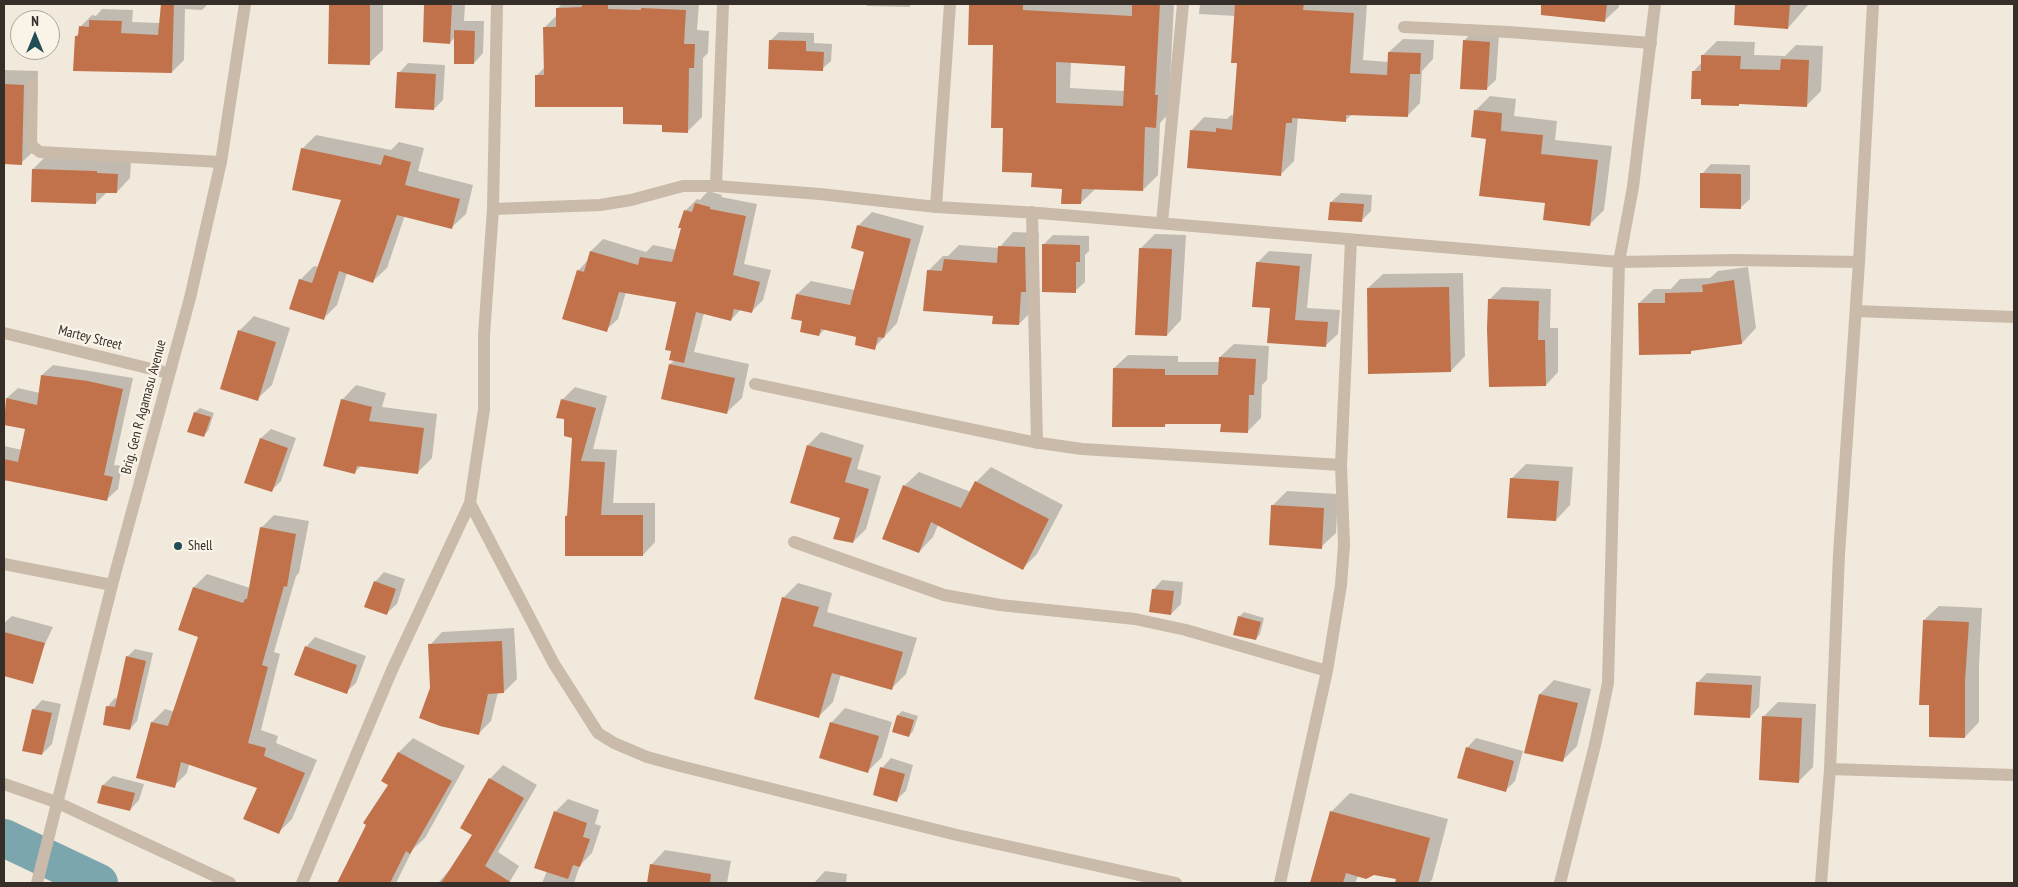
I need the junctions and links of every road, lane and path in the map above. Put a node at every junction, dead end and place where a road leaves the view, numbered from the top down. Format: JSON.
{"nodes":[{"id":1,"x":245,"y":4,"type":"edge"},
{"id":2,"x":497,"y":4,"type":"edge"},
{"id":3,"x":723,"y":4,"type":"edge"},
{"id":4,"x":950,"y":4,"type":"edge"},
{"id":5,"x":1183,"y":4,"type":"edge"},
{"id":6,"x":1654,"y":4,"type":"edge"},
{"id":7,"x":1873,"y":4,"type":"edge"},
{"id":8,"x":1404,"y":28,"type":"dead end"},
{"id":9,"x":1651,"y":43,"type":"junction"},
{"id":10,"x":32,"y":84,"type":"dead end"},
{"id":11,"x":221,"y":162,"type":"junction"},
{"id":12,"x":716,"y":186,"type":"junction"},
{"id":13,"x":936,"y":207,"type":"junction"},
{"id":14,"x":493,"y":209,"type":"junction"},
{"id":15,"x":1032,"y":212,"type":"junction"},
{"id":16,"x":1162,"y":223,"type":"junction"},
{"id":17,"x":1351,"y":240,"type":"junction"},
{"id":18,"x":1619,"y":262,"type":"junction"},
{"id":19,"x":1859,"y":262,"type":"junction"},
{"id":20,"x":1856,"y":311,"type":"junction"},
{"id":21,"x":2014,"y":317,"type":"edge"},
{"id":22,"x":4,"y":333,"type":"edge"},
{"id":23,"x":168,"y":373,"type":"junction"},
{"id":24,"x":755,"y":384,"type":"dead end"},
{"id":25,"x":1037,"y":443,"type":"junction"},
{"id":26,"x":1341,"y":465,"type":"junction"},
{"id":27,"x":470,"y":503,"type":"junction"},
{"id":28,"x":794,"y":542,"type":"dead end"},
{"id":29,"x":4,"y":564,"type":"edge"},
{"id":30,"x":112,"y":585,"type":"junction"},
{"id":31,"x":1327,"y":671,"type":"junction"},
{"id":32,"x":1830,"y":769,"type":"junction"},
{"id":33,"x":2014,"y":775,"type":"edge"},
{"id":34,"x":4,"y":784,"type":"edge"},
{"id":35,"x":55,"y":808,"type":"junction"},
{"id":36,"x":37,"y":883,"type":"edge"},
{"id":37,"x":230,"y":883,"type":"edge"},
{"id":38,"x":302,"y":883,"type":"edge"},
{"id":39,"x":1176,"y":883,"type":"edge"},
{"id":40,"x":1280,"y":883,"type":"edge"},
{"id":41,"x":1560,"y":883,"type":"edge"},
{"id":42,"x":1821,"y":883,"type":"edge"}],
"edges":[{"from":1,"to":11,"type":"street","name":"Brig. Gen R Agamasu Avenue"},
{"from":2,"to":14,"type":"street"},
{"from":3,"to":12,"type":"street"},
{"from":4,"to":13,"type":"street"},
{"from":5,"to":16,"type":"street"},
{"from":6,"to":9,"type":"street"},
{"from":7,"to":19,"type":"street"},
{"from":8,"to":9,"type":"street"},
{"from":9,"to":18,"type":"street"},
{"from":10,"to":11,"type":"street"},
{"from":11,"to":23,"type":"street","name":"Brig. Gen R Agamasu Avenue"},
{"from":12,"to":13,"type":"street"},
{"from":12,"to":14,"type":"street"},
{"from":13,"to":15,"type":"street"},
{"from":14,"to":27,"type":"street"},
{"from":15,"to":16,"type":"street"},
{"from":15,"to":25,"type":"street"},
{"from":16,"to":17,"type":"street"},
{"from":17,"to":18,"type":"street"},
{"from":17,"to":26,"type":"street"},
{"from":18,"to":19,"type":"street"},
{"from":18,"to":41,"type":"street"},
{"from":19,"to":20,"type":"street"},
{"from":20,"to":21,"type":"street"},
{"from":20,"to":32,"type":"street"},
{"from":22,"to":23,"type":"street","name":"Martey Street"},
{"from":23,"to":30,"type":"street","name":"Brig. Gen R Agamasu Avenue"},
{"from":24,"to":25,"type":"street"},
{"from":25,"to":26,"type":"street"},
{"from":26,"to":31,"type":"street"},
{"from":27,"to":38,"type":"street"},
{"from":27,"to":39,"type":"street"},
{"from":28,"to":31,"type":"street"},
{"from":29,"to":30,"type":"street"},
{"from":30,"to":35,"type":"street","name":"Brig. Gen R Agamasu Avenue"},
{"from":31,"to":40,"type":"street"},
{"from":32,"to":33,"type":"street"},
{"from":32,"to":42,"type":"street"},
{"from":34,"to":35,"type":"street"},
{"from":35,"to":36,"type":"street","name":"Brig. Gen R Agamasu Avenue"},
{"from":35,"to":37,"type":"street"}]}
